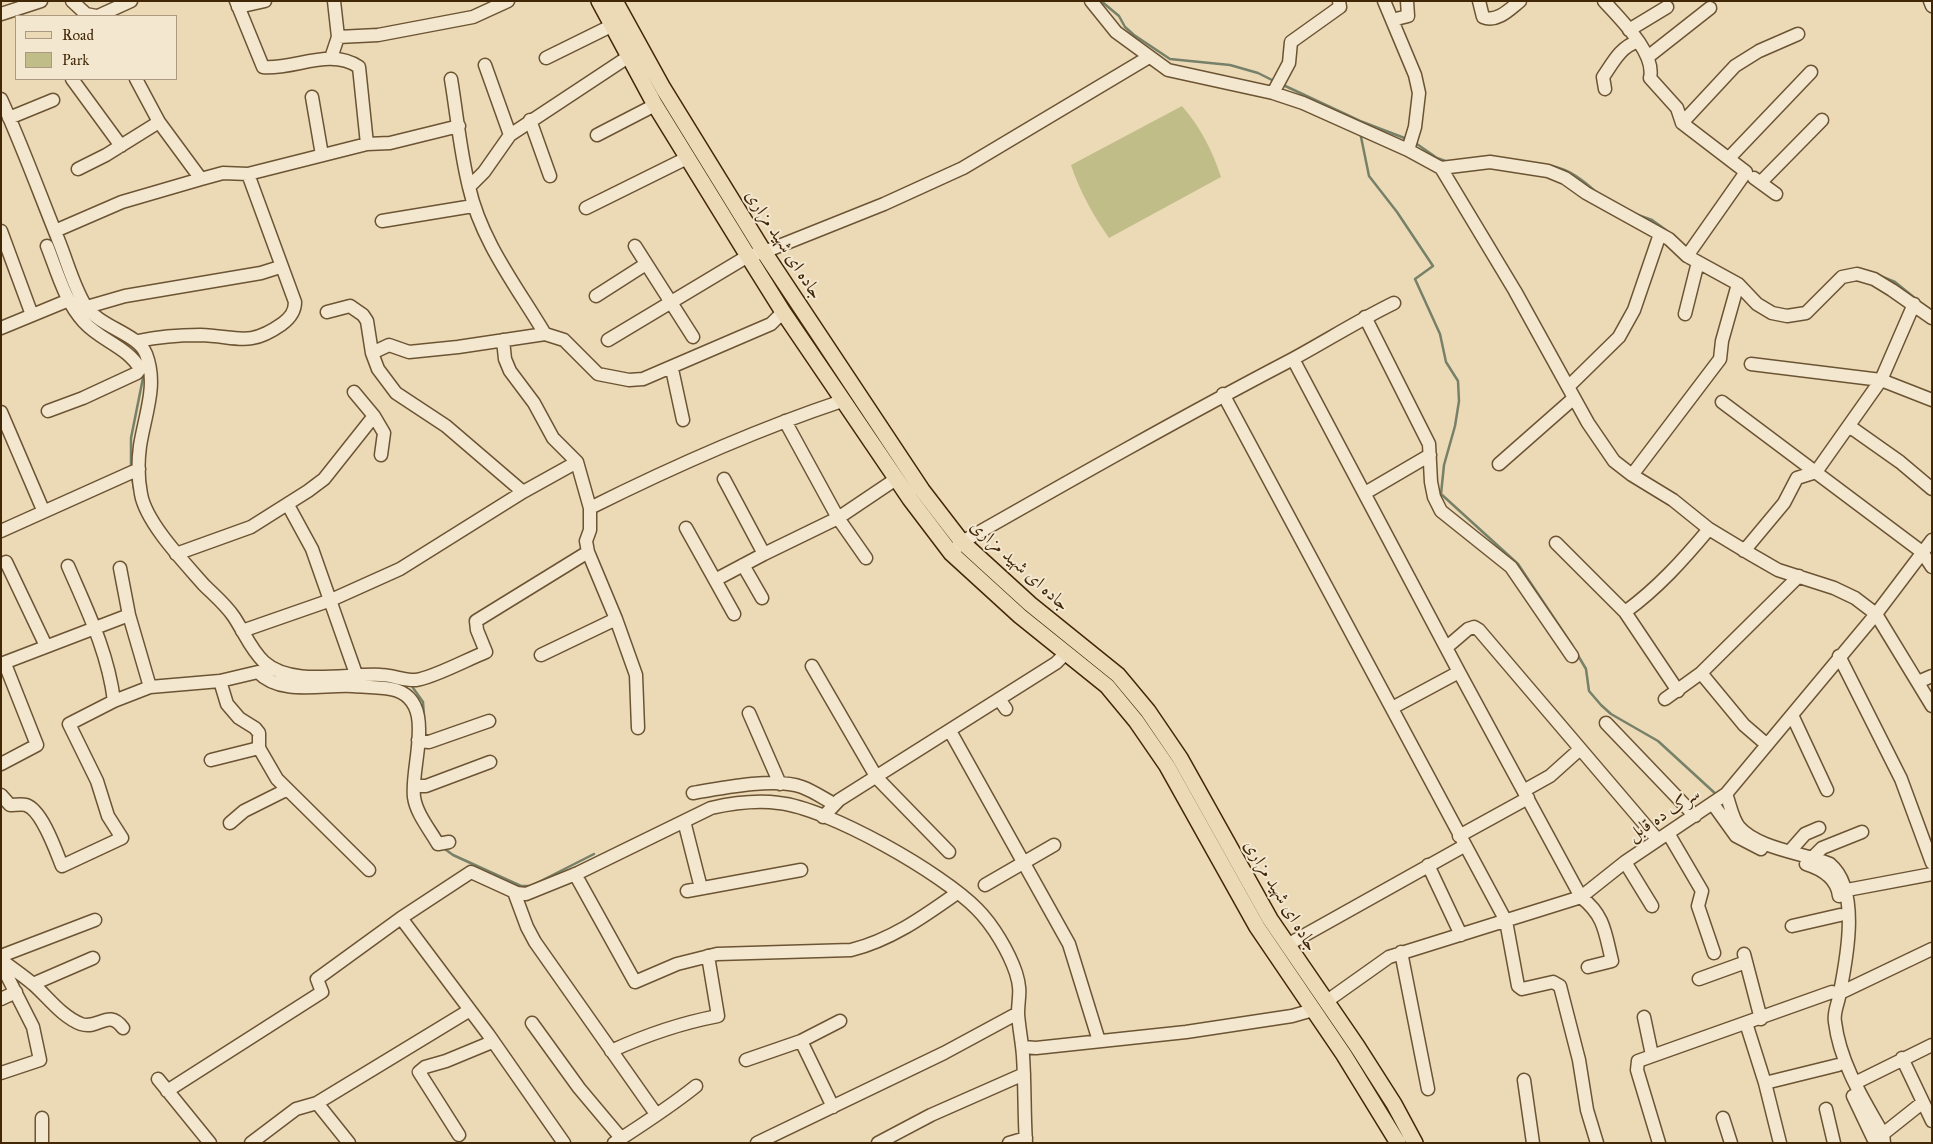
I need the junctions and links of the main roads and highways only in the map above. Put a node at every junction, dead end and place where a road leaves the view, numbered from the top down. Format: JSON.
{"nodes":[{"id":1,"x":599,"y":1,"type":"edge"},
{"id":2,"x":615,"y":1,"type":"edge"},
{"id":3,"x":1224,"y":853,"type":"junction"},
{"id":4,"x":1398,"y":1143,"type":"edge"},
{"id":5,"x":1414,"y":1143,"type":"edge"}],
"edges":[{"from":1,"to":3,"type":"main road","name":"جاده ای شهید مزاری"},
{"from":2,"to":3,"type":"main road","name":"جاده ای شهید مزاری"},
{"from":3,"to":4,"type":"main road","name":"جاده ای شهید مزاری"},
{"from":3,"to":5,"type":"main road","name":"جاده ای شهید مزاری"}]}
